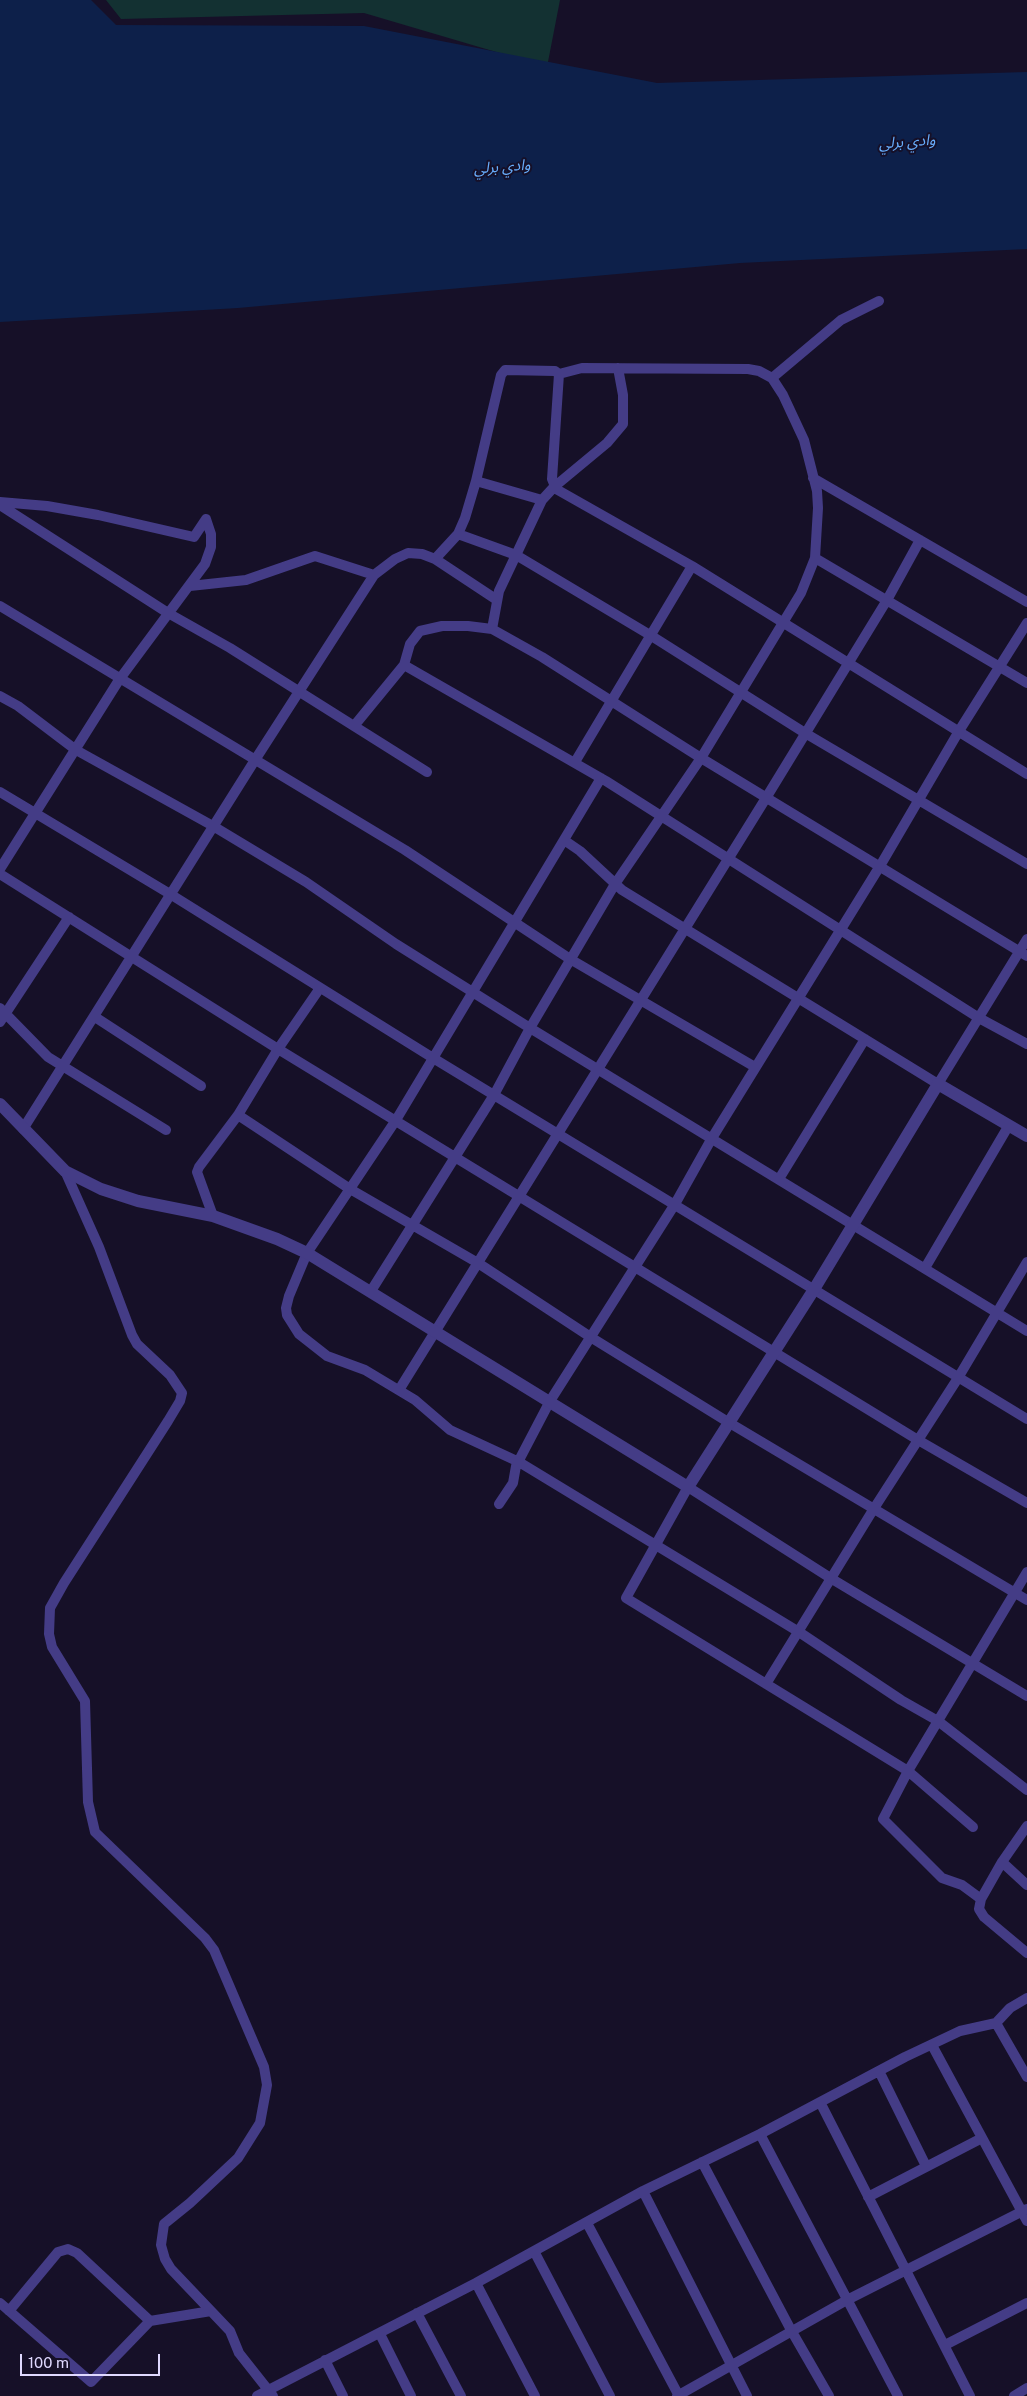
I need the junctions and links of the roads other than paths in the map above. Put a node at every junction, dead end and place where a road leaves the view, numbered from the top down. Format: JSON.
{"nodes":[{"id":1,"x":879,"y":301,"type":"dead end"},
{"id":2,"x":618,"y":368,"type":"junction"},
{"id":3,"x":559,"y":374,"type":"junction"},
{"id":4,"x":772,"y":378,"type":"junction"},
{"id":5,"x":813,"y":478,"type":"junction"},
{"id":6,"x":476,"y":481,"type":"junction"},
{"id":7,"x":554,"y":487,"type":"junction"},
{"id":8,"x":542,"y":500,"type":"junction"},
{"id":9,"x":0,"y":503,"type":"edge"},
{"id":10,"x":458,"y":534,"type":"junction"},
{"id":11,"x":920,"y":540,"type":"junction"},
{"id":12,"x":516,"y":555,"type":"junction"},
{"id":13,"x":815,"y":558,"type":"junction"},
{"id":14,"x":435,"y":559,"type":"junction"},
{"id":15,"x":692,"y":566,"type":"junction"},
{"id":16,"x":374,"y":575,"type":"junction"},
{"id":17,"x":190,"y":586,"type":"junction"},
{"id":18,"x":496,"y":600,"type":"junction"},
{"id":19,"x":887,"y":600,"type":"junction"},
{"id":20,"x":1027,"y":602,"type":"edge"},
{"id":21,"x":1,"y":609,"type":"edge"},
{"id":22,"x":168,"y":613,"type":"junction"},
{"id":23,"x":1027,"y":623,"type":"edge"},
{"id":24,"x":783,"y":624,"type":"junction"},
{"id":25,"x":492,"y":629,"type":"junction"},
{"id":26,"x":650,"y":635,"type":"junction"},
{"id":27,"x":848,"y":663,"type":"junction"},
{"id":28,"x":404,"y":665,"type":"junction"},
{"id":29,"x":1001,"y":666,"type":"junction"},
{"id":30,"x":119,"y":680,"type":"junction"},
{"id":31,"x":1027,"y":684,"type":"edge"},
{"id":32,"x":299,"y":693,"type":"junction"},
{"id":33,"x":740,"y":694,"type":"junction"},
{"id":34,"x":0,"y":696,"type":"edge"},
{"id":35,"x":611,"y":702,"type":"junction"},
{"id":36,"x":354,"y":726,"type":"junction"},
{"id":37,"x":959,"y":731,"type":"junction"},
{"id":38,"x":805,"y":733,"type":"junction"},
{"id":39,"x":76,"y":750,"type":"junction"},
{"id":40,"x":701,"y":758,"type":"junction"},
{"id":41,"x":255,"y":760,"type":"junction"},
{"id":42,"x":575,"y":762,"type":"junction"},
{"id":43,"x":427,"y":772,"type":"dead end"},
{"id":44,"x":1027,"y":774,"type":"edge"},
{"id":45,"x":601,"y":778,"type":"junction"},
{"id":46,"x":0,"y":792,"type":"edge"},
{"id":47,"x":766,"y":798,"type":"junction"},
{"id":48,"x":920,"y":802,"type":"junction"},
{"id":49,"x":36,"y":814,"type":"junction"},
{"id":50,"x":662,"y":818,"type":"junction"},
{"id":51,"x":213,"y":826,"type":"junction"},
{"id":52,"x":564,"y":840,"type":"junction"},
{"id":53,"x":727,"y":859,"type":"junction"},
{"id":54,"x":1027,"y":864,"type":"edge"},
{"id":55,"x":880,"y":866,"type":"junction"},
{"id":56,"x":0,"y":869,"type":"edge"},
{"id":57,"x":0,"y":874,"type":"edge"},
{"id":58,"x":614,"y":884,"type":"junction"},
{"id":59,"x":170,"y":894,"type":"junction"},
{"id":60,"x":69,"y":917,"type":"junction"},
{"id":61,"x":513,"y":923,"type":"junction"},
{"id":62,"x":684,"y":929,"type":"junction"},
{"id":63,"x":840,"y":930,"type":"junction"},
{"id":64,"x":1027,"y":939,"type":"edge"},
{"id":65,"x":1023,"y":954,"type":"edge"},
{"id":66,"x":132,"y":956,"type":"junction"},
{"id":67,"x":570,"y":959,"type":"junction"},
{"id":68,"x":320,"y":988,"type":"junction"},
{"id":69,"x":472,"y":990,"type":"junction"},
{"id":70,"x":798,"y":998,"type":"junction"},
{"id":71,"x":640,"y":1000,"type":"junction"},
{"id":72,"x":2,"y":1015,"type":"edge"},
{"id":73,"x":96,"y":1017,"type":"junction"},
{"id":74,"x":979,"y":1018,"type":"junction"},
{"id":75,"x":530,"y":1028,"type":"junction"},
{"id":76,"x":865,"y":1039,"type":"junction"},
{"id":77,"x":1027,"y":1044,"type":"edge"},
{"id":78,"x":278,"y":1048,"type":"junction"},
{"id":79,"x":433,"y":1058,"type":"junction"},
{"id":80,"x":64,"y":1067,"type":"junction"},
{"id":81,"x":755,"y":1067,"type":"junction"},
{"id":82,"x":599,"y":1068,"type":"junction"},
{"id":83,"x":938,"y":1084,"type":"junction"},
{"id":84,"x":201,"y":1086,"type":"dead end"},
{"id":85,"x":494,"y":1095,"type":"junction"},
{"id":86,"x":0,"y":1104,"type":"edge"},
{"id":87,"x":238,"y":1115,"type":"junction"},
{"id":88,"x":396,"y":1120,"type":"junction"},
{"id":89,"x":1009,"y":1125,"type":"junction"},
{"id":90,"x":23,"y":1129,"type":"junction"},
{"id":91,"x":166,"y":1130,"type":"dead end"},
{"id":92,"x":559,"y":1134,"type":"junction"},
{"id":93,"x":1027,"y":1136,"type":"edge"},
{"id":94,"x":712,"y":1138,"type":"junction"},
{"id":95,"x":455,"y":1156,"type":"junction"},
{"id":96,"x":65,"y":1171,"type":"junction"},
{"id":97,"x":779,"y":1179,"type":"junction"},
{"id":98,"x":350,"y":1189,"type":"junction"},
{"id":99,"x":519,"y":1196,"type":"junction"},
{"id":100,"x":674,"y":1204,"type":"junction"},
{"id":101,"x":213,"y":1216,"type":"junction"},
{"id":102,"x":852,"y":1224,"type":"junction"},
{"id":103,"x":412,"y":1225,"type":"junction"},
{"id":104,"x":307,"y":1253,"type":"junction"},
{"id":105,"x":1027,"y":1262,"type":"edge"},
{"id":106,"x":478,"y":1263,"type":"junction"},
{"id":107,"x":636,"y":1266,"type":"junction"},
{"id":108,"x":925,"y":1268,"type":"junction"},
{"id":109,"x":813,"y":1290,"type":"junction"},
{"id":110,"x":372,"y":1291,"type":"junction"},
{"id":111,"x":996,"y":1312,"type":"junction"},
{"id":112,"x":1027,"y":1330,"type":"edge"},
{"id":113,"x":436,"y":1331,"type":"junction"},
{"id":114,"x":592,"y":1338,"type":"junction"},
{"id":115,"x":773,"y":1351,"type":"junction"},
{"id":116,"x":958,"y":1378,"type":"junction"},
{"id":117,"x":399,"y":1390,"type":"junction"},
{"id":118,"x":550,"y":1401,"type":"junction"},
{"id":119,"x":1027,"y":1419,"type":"edge"},
{"id":120,"x":728,"y":1422,"type":"junction"},
{"id":121,"x":918,"y":1440,"type":"junction"},
{"id":122,"x":519,"y":1462,"type":"junction"},
{"id":123,"x":688,"y":1487,"type":"junction"},
{"id":124,"x":1027,"y":1503,"type":"edge"},
{"id":125,"x":499,"y":1504,"type":"dead end"},
{"id":126,"x":873,"y":1510,"type":"junction"},
{"id":127,"x":655,"y":1544,"type":"junction"},
{"id":128,"x":1027,"y":1572,"type":"edge"},
{"id":129,"x":832,"y":1579,"type":"junction"},
{"id":130,"x":1014,"y":1592,"type":"junction"},
{"id":131,"x":1027,"y":1600,"type":"edge"},
{"id":132,"x":799,"y":1632,"type":"junction"},
{"id":133,"x":973,"y":1662,"type":"junction"},
{"id":134,"x":766,"y":1684,"type":"junction"},
{"id":135,"x":1027,"y":1696,"type":"edge"},
{"id":136,"x":938,"y":1721,"type":"junction"},
{"id":137,"x":908,"y":1771,"type":"junction"},
{"id":138,"x":1027,"y":1790,"type":"edge"},
{"id":139,"x":1027,"y":1826,"type":"edge"},
{"id":140,"x":973,"y":1827,"type":"dead end"},
{"id":141,"x":1002,"y":1862,"type":"junction"},
{"id":142,"x":1027,"y":1885,"type":"edge"},
{"id":143,"x":981,"y":1899,"type":"junction"},
{"id":144,"x":1027,"y":1953,"type":"edge"},
{"id":145,"x":1027,"y":1998,"type":"edge"},
{"id":146,"x":996,"y":2023,"type":"junction"},
{"id":147,"x":932,"y":2045,"type":"junction"},
{"id":148,"x":879,"y":2071,"type":"junction"},
{"id":149,"x":1027,"y":2077,"type":"edge"},
{"id":150,"x":820,"y":2102,"type":"junction"},
{"id":151,"x":760,"y":2134,"type":"junction"},
{"id":152,"x":982,"y":2138,"type":"junction"},
{"id":153,"x":702,"y":2162,"type":"junction"},
{"id":154,"x":926,"y":2166,"type":"junction"},
{"id":155,"x":643,"y":2192,"type":"junction"},
{"id":156,"x":868,"y":2197,"type":"junction"},
{"id":157,"x":1024,"y":2210,"type":"edge"},
{"id":158,"x":1027,"y":2221,"type":"edge"},
{"id":159,"x":587,"y":2223,"type":"junction"},
{"id":160,"x":534,"y":2251,"type":"junction"},
{"id":161,"x":906,"y":2270,"type":"junction"},
{"id":162,"x":476,"y":2283,"type":"junction"},
{"id":163,"x":847,"y":2300,"type":"junction"},
{"id":164,"x":0,"y":2303,"type":"edge"},
{"id":165,"x":1027,"y":2303,"type":"edge"},
{"id":166,"x":9,"y":2311,"type":"junction"},
{"id":167,"x":211,"y":2311,"type":"junction"},
{"id":168,"x":417,"y":2313,"type":"junction"},
{"id":169,"x":150,"y":2320,"type":"junction"},
{"id":170,"x":791,"y":2330,"type":"junction"},
{"id":171,"x":380,"y":2334,"type":"junction"},
{"id":172,"x":946,"y":2345,"type":"junction"},
{"id":173,"x":325,"y":2360,"type":"junction"},
{"id":174,"x":731,"y":2364,"type":"junction"},
{"id":175,"x":1027,"y":2388,"type":"edge"},
{"id":176,"x":271,"y":2393,"type":"edge"},
{"id":177,"x":257,"y":2396,"type":"edge"},
{"id":178,"x":343,"y":2396,"type":"edge"},
{"id":179,"x":411,"y":2396,"type":"edge"},
{"id":180,"x":461,"y":2396,"type":"edge"},
{"id":181,"x":535,"y":2396,"type":"edge"},
{"id":182,"x":610,"y":2396,"type":"edge"},
{"id":183,"x":678,"y":2396,"type":"edge"},
{"id":184,"x":747,"y":2396,"type":"edge"},
{"id":185,"x":830,"y":2396,"type":"edge"},
{"id":186,"x":898,"y":2396,"type":"edge"},
{"id":187,"x":970,"y":2396,"type":"edge"},
{"id":188,"x":1014,"y":2396,"type":"edge"}],
"edges":[{"from":1,"to":4,"type":"street"},
{"from":2,"to":3,"type":"street"},
{"from":2,"to":4,"type":"street"},
{"from":2,"to":7,"type":"street"},
{"from":3,"to":6,"type":"street"},
{"from":3,"to":7,"type":"street"},
{"from":4,"to":5,"type":"street"},
{"from":5,"to":11,"type":"street"},
{"from":5,"to":13,"type":"street"},
{"from":6,"to":8,"type":"street"},
{"from":6,"to":10,"type":"street"},
{"from":7,"to":8,"type":"street"},
{"from":7,"to":15,"type":"street"},
{"from":8,"to":12,"type":"street"},
{"from":9,"to":17,"type":"street"},
{"from":9,"to":22,"type":"street"},
{"from":10,"to":12,"type":"street"},
{"from":10,"to":14,"type":"street"},
{"from":11,"to":19,"type":"street"},
{"from":11,"to":20,"type":"street"},
{"from":12,"to":18,"type":"street"},
{"from":12,"to":26,"type":"street"},
{"from":13,"to":19,"type":"street"},
{"from":13,"to":24,"type":"street"},
{"from":14,"to":16,"type":"street"},
{"from":14,"to":18,"type":"street"},
{"from":15,"to":24,"type":"street"},
{"from":15,"to":26,"type":"street"},
{"from":16,"to":17,"type":"street"},
{"from":16,"to":32,"type":"street"},
{"from":17,"to":22,"type":"street"},
{"from":18,"to":25,"type":"street"},
{"from":19,"to":27,"type":"street"},
{"from":19,"to":29,"type":"street"},
{"from":21,"to":30,"type":"street"},
{"from":22,"to":30,"type":"street"},
{"from":22,"to":32,"type":"street"},
{"from":23,"to":29,"type":"street"},
{"from":24,"to":27,"type":"street"},
{"from":24,"to":33,"type":"street"},
{"from":25,"to":28,"type":"street"},
{"from":25,"to":35,"type":"street"},
{"from":26,"to":33,"type":"street"},
{"from":26,"to":35,"type":"street"},
{"from":27,"to":37,"type":"street"},
{"from":27,"to":38,"type":"street"},
{"from":28,"to":36,"type":"street"},
{"from":28,"to":42,"type":"street"},
{"from":29,"to":31,"type":"street"},
{"from":29,"to":37,"type":"street"},
{"from":30,"to":39,"type":"street"},
{"from":30,"to":41,"type":"street"},
{"from":32,"to":36,"type":"street"},
{"from":32,"to":41,"type":"street"},
{"from":33,"to":38,"type":"street"},
{"from":33,"to":40,"type":"street"},
{"from":34,"to":39,"type":"street"},
{"from":35,"to":40,"type":"street"},
{"from":35,"to":42,"type":"street"},
{"from":36,"to":43,"type":"street"},
{"from":37,"to":44,"type":"street"},
{"from":37,"to":48,"type":"street"},
{"from":38,"to":47,"type":"street"},
{"from":38,"to":48,"type":"street"},
{"from":39,"to":49,"type":"street"},
{"from":39,"to":51,"type":"street"},
{"from":40,"to":47,"type":"street"},
{"from":40,"to":50,"type":"street"},
{"from":41,"to":51,"type":"street"},
{"from":41,"to":61,"type":"street"},
{"from":42,"to":45,"type":"street"},
{"from":45,"to":50,"type":"street"},
{"from":45,"to":52,"type":"street"},
{"from":46,"to":49,"type":"street"},
{"from":47,"to":53,"type":"street"},
{"from":47,"to":55,"type":"street"},
{"from":48,"to":54,"type":"street"},
{"from":48,"to":55,"type":"street"},
{"from":49,"to":56,"type":"street"},
{"from":49,"to":59,"type":"street"},
{"from":50,"to":53,"type":"street"},
{"from":50,"to":58,"type":"street"},
{"from":51,"to":59,"type":"street"},
{"from":51,"to":69,"type":"street"},
{"from":52,"to":58,"type":"street"},
{"from":52,"to":61,"type":"street"},
{"from":53,"to":62,"type":"street"},
{"from":53,"to":63,"type":"street"},
{"from":55,"to":63,"type":"street"},
{"from":55,"to":65,"type":"street"},
{"from":57,"to":60,"type":"street"},
{"from":58,"to":62,"type":"street"},
{"from":58,"to":67,"type":"street"},
{"from":59,"to":66,"type":"street"},
{"from":59,"to":68,"type":"street"},
{"from":60,"to":66,"type":"street"},
{"from":60,"to":72,"type":"street"},
{"from":61,"to":67,"type":"street"},
{"from":61,"to":69,"type":"street"},
{"from":62,"to":70,"type":"street"},
{"from":62,"to":71,"type":"street"},
{"from":63,"to":70,"type":"street"},
{"from":63,"to":74,"type":"street"},
{"from":64,"to":65,"type":"street"},
{"from":65,"to":74,"type":"street"},
{"from":66,"to":73,"type":"street"},
{"from":66,"to":78,"type":"street"},
{"from":67,"to":71,"type":"street"},
{"from":67,"to":75,"type":"street"},
{"from":68,"to":78,"type":"street"},
{"from":68,"to":79,"type":"street"},
{"from":69,"to":75,"type":"street"},
{"from":69,"to":79,"type":"street"},
{"from":70,"to":76,"type":"street"},
{"from":70,"to":81,"type":"street"},
{"from":71,"to":81,"type":"street"},
{"from":71,"to":82,"type":"street"},
{"from":72,"to":80,"type":"street"},
{"from":73,"to":80,"type":"street"},
{"from":73,"to":84,"type":"street"},
{"from":74,"to":77,"type":"street"},
{"from":74,"to":83,"type":"street"},
{"from":75,"to":82,"type":"street"},
{"from":75,"to":85,"type":"street"},
{"from":76,"to":83,"type":"street"},
{"from":76,"to":97,"type":"street"},
{"from":78,"to":87,"type":"street"},
{"from":78,"to":88,"type":"street"},
{"from":79,"to":85,"type":"street"},
{"from":79,"to":88,"type":"street"},
{"from":80,"to":90,"type":"street"},
{"from":80,"to":91,"type":"street"},
{"from":81,"to":94,"type":"street"},
{"from":82,"to":92,"type":"street"},
{"from":82,"to":94,"type":"street"},
{"from":83,"to":89,"type":"street"},
{"from":83,"to":102,"type":"street"},
{"from":85,"to":92,"type":"street"},
{"from":85,"to":95,"type":"street"},
{"from":86,"to":90,"type":"street"},
{"from":87,"to":98,"type":"street"},
{"from":87,"to":101,"type":"street"},
{"from":88,"to":95,"type":"street"},
{"from":88,"to":98,"type":"street"},
{"from":89,"to":93,"type":"street"},
{"from":89,"to":108,"type":"street"},
{"from":90,"to":96,"type":"street"},
{"from":92,"to":99,"type":"street"},
{"from":92,"to":100,"type":"street"},
{"from":94,"to":97,"type":"street"},
{"from":94,"to":100,"type":"street"},
{"from":95,"to":99,"type":"street"},
{"from":95,"to":103,"type":"street"},
{"from":96,"to":101,"type":"street"},
{"from":96,"to":167,"type":"street"},
{"from":97,"to":102,"type":"street"},
{"from":98,"to":103,"type":"street"},
{"from":98,"to":104,"type":"street"},
{"from":99,"to":106,"type":"street"},
{"from":99,"to":107,"type":"street"},
{"from":100,"to":107,"type":"street"},
{"from":100,"to":109,"type":"street"},
{"from":101,"to":104,"type":"street"},
{"from":102,"to":108,"type":"street"},
{"from":102,"to":109,"type":"street"},
{"from":103,"to":106,"type":"street"},
{"from":103,"to":110,"type":"street"},
{"from":104,"to":110,"type":"street"},
{"from":104,"to":117,"type":"street"},
{"from":105,"to":111,"type":"street"},
{"from":106,"to":113,"type":"street"},
{"from":106,"to":114,"type":"street"},
{"from":107,"to":114,"type":"street"},
{"from":107,"to":115,"type":"street"},
{"from":108,"to":111,"type":"street"},
{"from":109,"to":115,"type":"street"},
{"from":109,"to":116,"type":"street"},
{"from":110,"to":113,"type":"street"},
{"from":111,"to":112,"type":"street"},
{"from":111,"to":116,"type":"street"},
{"from":113,"to":117,"type":"street"},
{"from":113,"to":118,"type":"street"},
{"from":114,"to":118,"type":"street"},
{"from":114,"to":120,"type":"street"},
{"from":115,"to":120,"type":"street"},
{"from":115,"to":121,"type":"street"},
{"from":116,"to":119,"type":"street"},
{"from":116,"to":121,"type":"street"},
{"from":117,"to":122,"type":"street"},
{"from":118,"to":122,"type":"street"},
{"from":118,"to":123,"type":"street"},
{"from":120,"to":123,"type":"street"},
{"from":120,"to":126,"type":"street"},
{"from":121,"to":124,"type":"street"},
{"from":121,"to":126,"type":"street"},
{"from":122,"to":125,"type":"street"},
{"from":122,"to":127,"type":"street"},
{"from":123,"to":127,"type":"street"},
{"from":123,"to":129,"type":"street"},
{"from":126,"to":129,"type":"street"},
{"from":126,"to":130,"type":"street"},
{"from":127,"to":132,"type":"street"},
{"from":127,"to":134,"type":"street"},
{"from":128,"to":130,"type":"street"},
{"from":129,"to":132,"type":"street"},
{"from":129,"to":133,"type":"street"},
{"from":130,"to":131,"type":"street"},
{"from":130,"to":133,"type":"street"},
{"from":132,"to":134,"type":"street"},
{"from":132,"to":136,"type":"street"},
{"from":133,"to":135,"type":"street"},
{"from":133,"to":136,"type":"street"},
{"from":134,"to":137,"type":"street"},
{"from":136,"to":137,"type":"street"},
{"from":136,"to":138,"type":"street"},
{"from":137,"to":140,"type":"street"},
{"from":137,"to":143,"type":"street"},
{"from":139,"to":141,"type":"street"},
{"from":141,"to":142,"type":"street"},
{"from":141,"to":143,"type":"street"},
{"from":143,"to":144,"type":"street"},
{"from":145,"to":146,"type":"street"},
{"from":146,"to":147,"type":"street"},
{"from":146,"to":149,"type":"street"},
{"from":147,"to":148,"type":"street"},
{"from":147,"to":152,"type":"street"},
{"from":148,"to":150,"type":"street"},
{"from":148,"to":154,"type":"street"},
{"from":150,"to":151,"type":"street"},
{"from":150,"to":156,"type":"street"},
{"from":151,"to":153,"type":"street"},
{"from":151,"to":163,"type":"street"},
{"from":152,"to":154,"type":"street"},
{"from":152,"to":157,"type":"street"},
{"from":153,"to":155,"type":"street"},
{"from":153,"to":170,"type":"street"},
{"from":154,"to":156,"type":"street"},
{"from":155,"to":159,"type":"street"},
{"from":155,"to":174,"type":"street"},
{"from":156,"to":161,"type":"street"},
{"from":157,"to":158,"type":"street"},
{"from":157,"to":161,"type":"street"},
{"from":159,"to":160,"type":"street"},
{"from":159,"to":183,"type":"street"},
{"from":160,"to":162,"type":"street"},
{"from":160,"to":182,"type":"street"},
{"from":161,"to":163,"type":"street"},
{"from":161,"to":172,"type":"street"},
{"from":162,"to":168,"type":"street"},
{"from":162,"to":181,"type":"street"},
{"from":163,"to":170,"type":"street"},
{"from":163,"to":186,"type":"street"},
{"from":164,"to":166,"type":"street"},
{"from":165,"to":172,"type":"street"},
{"from":166,"to":169,"type":"street"},
{"from":166,"to":169,"type":"street"},
{"from":167,"to":169,"type":"street"},
{"from":167,"to":176,"type":"street"},
{"from":168,"to":171,"type":"street"},
{"from":168,"to":180,"type":"street"},
{"from":170,"to":174,"type":"street"},
{"from":170,"to":185,"type":"street"},
{"from":171,"to":173,"type":"street"},
{"from":171,"to":179,"type":"street"},
{"from":172,"to":187,"type":"street"},
{"from":173,"to":176,"type":"street"},
{"from":173,"to":178,"type":"street"},
{"from":174,"to":183,"type":"street"},
{"from":174,"to":184,"type":"street"},
{"from":175,"to":188,"type":"street"},
{"from":176,"to":177,"type":"street"}]}
